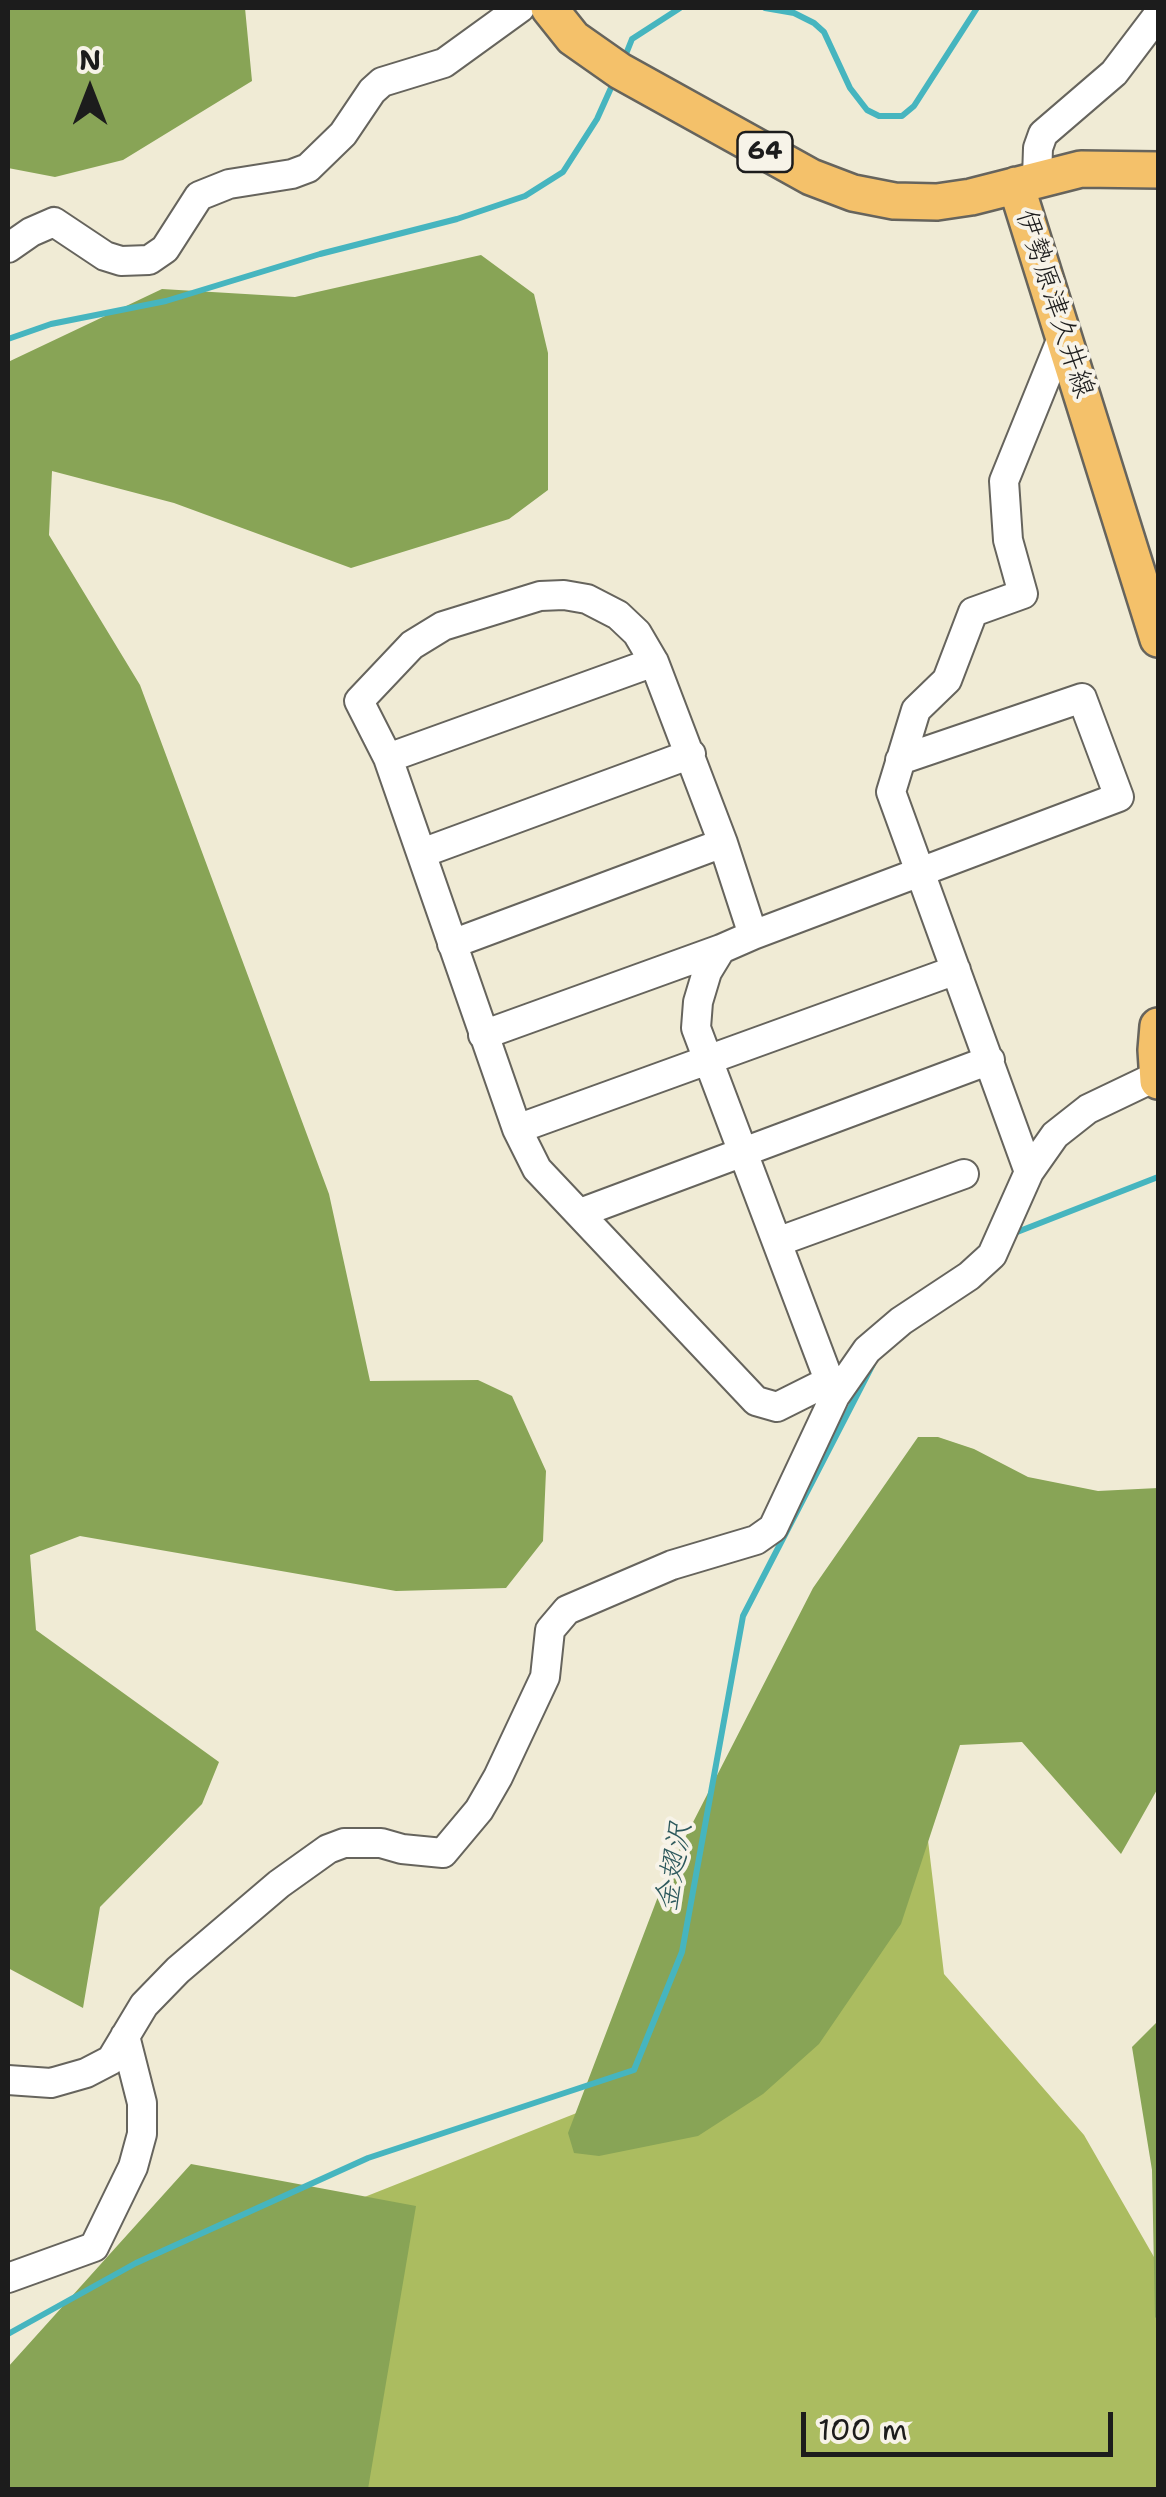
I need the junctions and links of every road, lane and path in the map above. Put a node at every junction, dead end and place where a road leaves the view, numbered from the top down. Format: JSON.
{"nodes":[{"id":1,"x":520,"y":8,"type":"edge"},
{"id":2,"x":549,"y":8,"type":"edge"},
{"id":3,"x":1158,"y":14,"type":"edge"},
{"id":4,"x":1158,"y":170,"type":"edge"},
{"id":5,"x":1027,"y":181,"type":"junction"},
{"id":6,"x":8,"y":248,"type":"edge"},
{"id":7,"x":1064,"y":333,"type":"junction"},
{"id":8,"x":1158,"y":639,"type":"edge"},
{"id":9,"x":654,"y":662,"type":"junction"},
{"id":10,"x":691,"y":754,"type":"junction"},
{"id":11,"x":388,"y":758,"type":"junction"},
{"id":12,"x":900,"y":760,"type":"junction"},
{"id":13,"x":724,"y":842,"type":"junction"},
{"id":14,"x":422,"y":853,"type":"junction"},
{"id":15,"x":920,"y":872,"type":"junction"},
{"id":16,"x":753,"y":935,"type":"junction"},
{"id":17,"x":452,"y":944,"type":"junction"},
{"id":18,"x":721,"y":950,"type":"junction"},
{"id":19,"x":956,"y":970,"type":"junction"},
{"id":20,"x":1158,"y":1027,"type":"edge"},
{"id":21,"x":483,"y":1035,"type":"junction"},
{"id":22,"x":708,"y":1060,"type":"junction"},
{"id":23,"x":990,"y":1060,"type":"junction"},
{"id":24,"x":1158,"y":1078,"type":"edge"},
{"id":25,"x":517,"y":1130,"type":"junction"},
{"id":26,"x":743,"y":1153,"type":"junction"},
{"id":27,"x":1029,"y":1172,"type":"junction"},
{"id":28,"x":964,"y":1174,"type":"dead end"},
{"id":29,"x":580,"y":1213,"type":"junction"},
{"id":30,"x":776,"y":1242,"type":"junction"},
{"id":31,"x":832,"y":1388,"type":"junction"},
{"id":32,"x":125,"y":2036,"type":"junction"},
{"id":33,"x":8,"y":2080,"type":"edge"},
{"id":34,"x":8,"y":2278,"type":"edge"}],
"edges":[{"from":1,"to":6,"type":"street"},
{"from":2,"to":5,"type":"main road","name":"伊勢原津久井線","number":"64"},
{"from":3,"to":5,"type":"street"},
{"from":4,"to":5,"type":"main road"},
{"from":5,"to":7,"type":"main road","name":"伊勢原津久井線"},
{"from":7,"to":8,"type":"main road","name":"伊勢原津久井線"},
{"from":7,"to":12,"type":"street"},
{"from":9,"to":10,"type":"street"},
{"from":9,"to":11,"type":"street"},
{"from":9,"to":11,"type":"street"},
{"from":10,"to":13,"type":"street"},
{"from":10,"to":14,"type":"street"},
{"from":11,"to":14,"type":"street"},
{"from":12,"to":15,"type":"street"},
{"from":12,"to":15,"type":"street"},
{"from":13,"to":16,"type":"street"},
{"from":13,"to":17,"type":"street"},
{"from":14,"to":17,"type":"street"},
{"from":15,"to":16,"type":"street"},
{"from":15,"to":19,"type":"street"},
{"from":16,"to":18,"type":"street"},
{"from":17,"to":21,"type":"street"},
{"from":18,"to":21,"type":"street"},
{"from":18,"to":22,"type":"street"},
{"from":19,"to":22,"type":"street"},
{"from":19,"to":23,"type":"street"},
{"from":20,"to":24,"type":"main road"},
{"from":21,"to":25,"type":"street"},
{"from":22,"to":25,"type":"street"},
{"from":22,"to":26,"type":"street"},
{"from":23,"to":26,"type":"street"},
{"from":23,"to":27,"type":"street"},
{"from":24,"to":27,"type":"street"},
{"from":25,"to":29,"type":"street"},
{"from":26,"to":29,"type":"street"},
{"from":26,"to":30,"type":"street"},
{"from":27,"to":31,"type":"street"},
{"from":28,"to":30,"type":"street"},
{"from":29,"to":31,"type":"street"},
{"from":30,"to":31,"type":"street"},
{"from":31,"to":32,"type":"street"},
{"from":32,"to":33,"type":"street"},
{"from":32,"to":34,"type":"street"}]}
